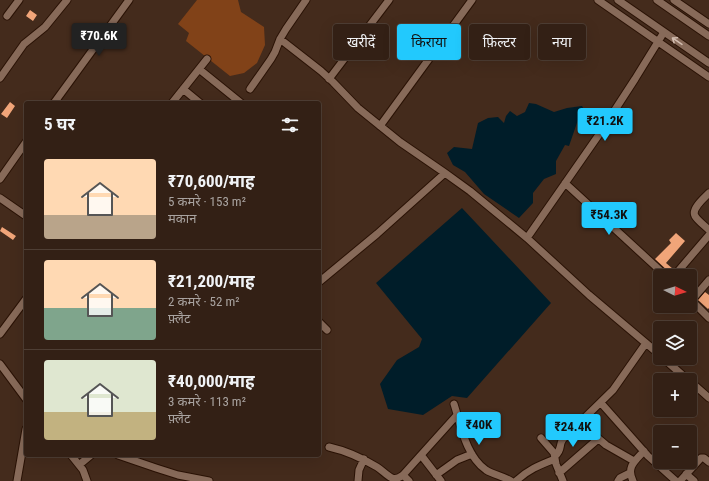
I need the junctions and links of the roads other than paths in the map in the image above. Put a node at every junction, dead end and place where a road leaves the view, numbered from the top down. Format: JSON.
{"nodes":[{"id":1,"x":19,"y":0,"type":"edge"},
{"id":2,"x":67,"y":0,"type":"edge"},
{"id":3,"x":129,"y":0,"type":"edge"},
{"id":4,"x":306,"y":0,"type":"edge"},
{"id":5,"x":389,"y":0,"type":"edge"},
{"id":6,"x":472,"y":0,"type":"edge"},
{"id":7,"x":598,"y":0,"type":"edge"},
{"id":8,"x":618,"y":0,"type":"edge"},
{"id":9,"x":657,"y":0,"type":"edge"},
{"id":10,"x":674,"y":0,"type":"edge"},
{"id":11,"x":684,"y":3,"type":"edge"},
{"id":12,"x":7,"y":16,"type":"dead end"},
{"id":13,"x":709,"y":24,"type":"edge"},
{"id":14,"x":664,"y":32,"type":"junction"},
{"id":15,"x":709,"y":36,"type":"edge"},
{"id":16,"x":280,"y":39,"type":"junction"},
{"id":17,"x":658,"y":42,"type":"junction"},
{"id":18,"x":207,"y":59,"type":"dead end"},
{"id":19,"x":709,"y":63,"type":"edge"},
{"id":20,"x":199,"y":69,"type":"junction"},
{"id":21,"x":709,"y":77,"type":"edge"},
{"id":22,"x":0,"y":78,"type":"edge"},
{"id":23,"x":329,"y":79,"type":"junction"},
{"id":24,"x":183,"y":89,"type":"junction"},
{"id":25,"x":250,"y":89,"type":"dead end"},
{"id":26,"x":57,"y":101,"type":"edge"},
{"id":27,"x":174,"y":101,"type":"edge"},
{"id":28,"x":198,"y":101,"type":"edge"},
{"id":29,"x":239,"y":101,"type":"edge"},
{"id":30,"x":380,"y":126,"type":"junction"},
{"id":31,"x":24,"y":145,"type":"edge"},
{"id":32,"x":445,"y":173,"type":"junction"},
{"id":33,"x":0,"y":179,"type":"edge"},
{"id":34,"x":565,"y":183,"type":"junction"},
{"id":35,"x":709,"y":193,"type":"edge"},
{"id":36,"x":0,"y":198,"type":"edge"},
{"id":37,"x":24,"y":215,"type":"edge"},
{"id":38,"x":709,"y":230,"type":"edge"},
{"id":39,"x":709,"y":235,"type":"edge"},
{"id":40,"x":527,"y":238,"type":"junction"},
{"id":41,"x":658,"y":269,"type":"edge"},
{"id":42,"x":680,"y":269,"type":"edge"},
{"id":43,"x":321,"y":280,"type":"edge"},
{"id":44,"x":709,"y":280,"type":"edge"},
{"id":45,"x":697,"y":293,"type":"edge"},
{"id":46,"x":24,"y":301,"type":"edge"},
{"id":47,"x":697,"y":306,"type":"edge"},
{"id":48,"x":709,"y":318,"type":"edge"},
{"id":49,"x":321,"y":324,"type":"edge"},
{"id":50,"x":327,"y":330,"type":"dead end"},
{"id":51,"x":0,"y":334,"type":"edge"},
{"id":52,"x":646,"y":343,"type":"junction"},
{"id":53,"x":653,"y":349,"type":"edge"},
{"id":54,"x":0,"y":364,"type":"edge"},
{"id":55,"x":671,"y":365,"type":"edge"},
{"id":56,"x":680,"y":373,"type":"edge"},
{"id":57,"x":697,"y":388,"type":"edge"},
{"id":58,"x":24,"y":396,"type":"edge"},
{"id":59,"x":709,"y":398,"type":"edge"},
{"id":60,"x":601,"y":403,"type":"junction"},
{"id":61,"x":454,"y":404,"type":"dead end"},
{"id":62,"x":457,"y":415,"type":"junction"},
{"id":63,"x":580,"y":423,"type":"junction"},
{"id":64,"x":541,"y":438,"type":"dead end"},
{"id":65,"x":598,"y":439,"type":"junction"},
{"id":66,"x":24,"y":441,"type":"edge"},
{"id":67,"x":329,"y":447,"type":"dead end"},
{"id":68,"x":644,"y":451,"type":"junction"},
{"id":69,"x":472,"y":454,"type":"junction"},
{"id":70,"x":421,"y":455,"type":"junction"},
{"id":71,"x":73,"y":457,"type":"edge"},
{"id":72,"x":89,"y":457,"type":"edge"},
{"id":73,"x":124,"y":457,"type":"edge"},
{"id":74,"x":555,"y":458,"type":"junction"},
{"id":75,"x":364,"y":459,"type":"junction"},
{"id":76,"x":634,"y":462,"type":"junction"},
{"id":77,"x":709,"y":462,"type":"edge"},
{"id":78,"x":79,"y":465,"type":"junction"},
{"id":79,"x":559,"y":473,"type":"junction"},
{"id":80,"x":630,"y":473,"type":"junction"},
{"id":81,"x":686,"y":474,"type":"junction"},
{"id":82,"x":404,"y":475,"type":"junction"},
{"id":83,"x":438,"y":478,"type":"edge"},
{"id":84,"x":86,"y":480,"type":"edge"},
{"id":85,"x":17,"y":481,"type":"edge"},
{"id":86,"x":209,"y":481,"type":"edge"},
{"id":87,"x":358,"y":481,"type":"edge"},
{"id":88,"x":410,"y":481,"type":"edge"},
{"id":89,"x":511,"y":481,"type":"edge"},
{"id":90,"x":516,"y":481,"type":"edge"},
{"id":91,"x":563,"y":481,"type":"edge"},
{"id":92,"x":618,"y":481,"type":"edge"},
{"id":93,"x":633,"y":481,"type":"edge"},
{"id":94,"x":676,"y":481,"type":"edge"},
{"id":95,"x":680,"y":481,"type":"edge"},
{"id":96,"x":694,"y":481,"type":"edge"}],
"edges":[{"from":1,"to":12,"type":"street"},
{"from":2,"to":22,"type":"street"},
{"from":3,"to":26,"type":"street"},
{"from":4,"to":16,"type":"street"},
{"from":5,"to":23,"type":"street"},
{"from":6,"to":30,"type":"street"},
{"from":7,"to":17,"type":"street"},
{"from":8,"to":14,"type":"street"},
{"from":9,"to":15,"type":"street"},
{"from":10,"to":11,"type":"street"},
{"from":11,"to":13,"type":"street"},
{"from":14,"to":17,"type":"street"},
{"from":19,"to":14,"type":"street","one_way":true},
{"from":16,"to":23,"type":"street"},
{"from":16,"to":25,"type":"street"},
{"from":17,"to":21,"type":"street"},
{"from":17,"to":34,"type":"street"},
{"from":18,"to":20,"type":"street"},
{"from":20,"to":24,"type":"street"},
{"from":20,"to":29,"type":"street"},
{"from":23,"to":30,"type":"street"},
{"from":24,"to":27,"type":"street"},
{"from":24,"to":28,"type":"street"},
{"from":30,"to":32,"type":"street"},
{"from":31,"to":33,"type":"street"},
{"from":32,"to":40,"type":"street"},
{"from":32,"to":43,"type":"street"},
{"from":34,"to":40,"type":"street"},
{"from":34,"to":41,"type":"street"},
{"from":35,"to":38,"type":"street"},
{"from":36,"to":37,"type":"street"},
{"from":39,"to":42,"type":"street"},
{"from":40,"to":52,"type":"street"},
{"from":44,"to":45,"type":"street"},
{"from":46,"to":51,"type":"street"},
{"from":47,"to":48,"type":"street"},
{"from":49,"to":50,"type":"street"},
{"from":52,"to":53,"type":"street"},
{"from":52,"to":60,"type":"street"},
{"from":54,"to":58,"type":"street"},
{"from":55,"to":56,"type":"street"},
{"from":57,"to":59,"type":"street"},
{"from":60,"to":63,"type":"street"},
{"from":60,"to":68,"type":"street"},
{"from":61,"to":62,"type":"street"},
{"from":62,"to":69,"type":"street"},
{"from":62,"to":70,"type":"street"},
{"from":63,"to":65,"type":"street"},
{"from":63,"to":74,"type":"street"},
{"from":64,"to":74,"type":"street"},
{"from":65,"to":76,"type":"street"},
{"from":65,"to":79,"type":"street"},
{"from":66,"to":85,"type":"street"},
{"from":67,"to":75,"type":"street"},
{"from":68,"to":76,"type":"street"},
{"from":68,"to":94,"type":"street"},
{"from":69,"to":83,"type":"street"},
{"from":69,"to":89,"type":"street"},
{"from":70,"to":82,"type":"street"},
{"from":70,"to":83,"type":"street"},
{"from":71,"to":78,"type":"street"},
{"from":72,"to":78,"type":"street"},
{"from":73,"to":86,"type":"street"},
{"from":74,"to":79,"type":"street"},
{"from":74,"to":90,"type":"street"},
{"from":75,"to":82,"type":"street"},
{"from":75,"to":87,"type":"street"},
{"from":76,"to":80,"type":"street"},
{"from":77,"to":81,"type":"street"},
{"from":78,"to":84,"type":"street"},
{"from":79,"to":91,"type":"street"},
{"from":80,"to":92,"type":"street"},
{"from":80,"to":93,"type":"street"},
{"from":81,"to":95,"type":"street"},
{"from":81,"to":96,"type":"street"},
{"from":82,"to":88,"type":"street"}]}
